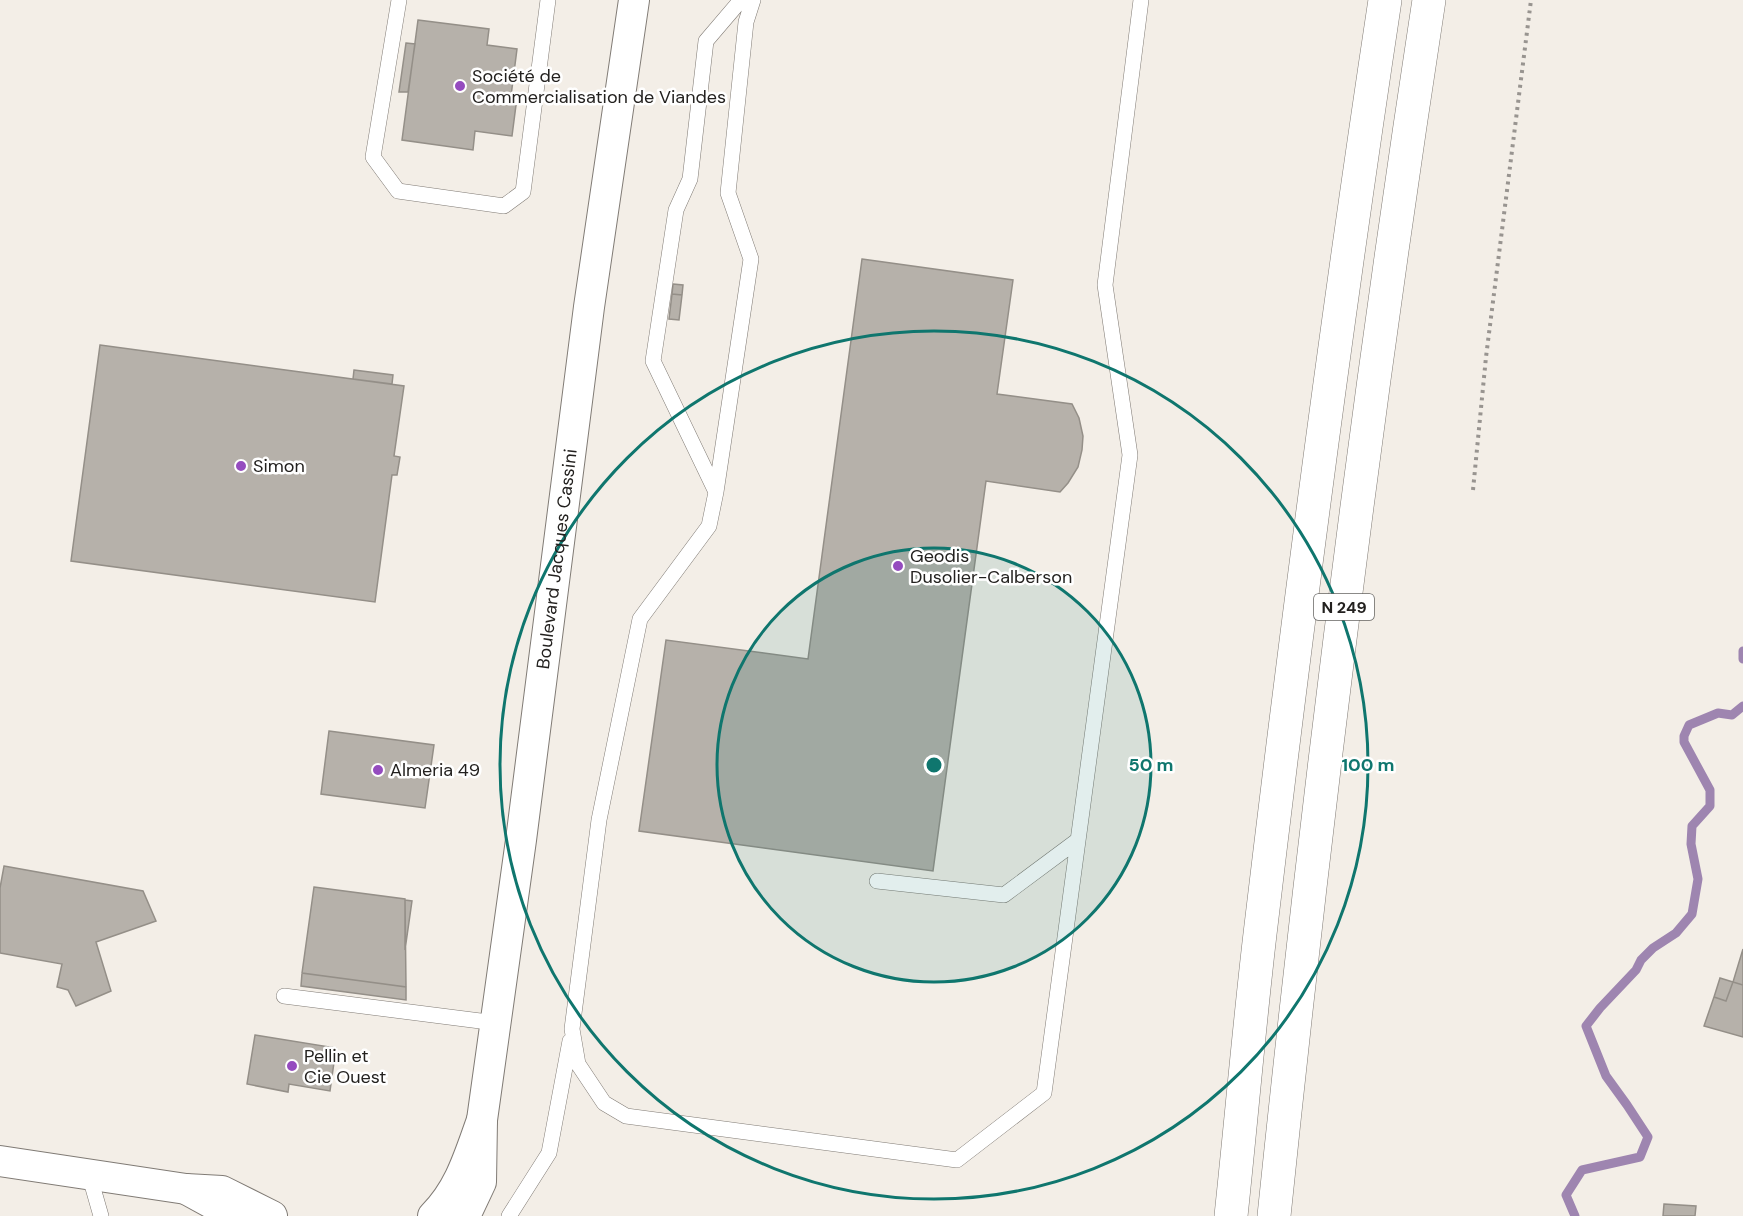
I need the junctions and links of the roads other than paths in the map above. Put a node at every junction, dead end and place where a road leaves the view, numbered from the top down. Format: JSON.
{"nodes":[{"id":1,"x":399,"y":0,"type":"edge"},
{"id":2,"x":548,"y":0,"type":"edge"},
{"id":3,"x":634,"y":0,"type":"edge"},
{"id":4,"x":741,"y":0,"type":"edge"},
{"id":5,"x":753,"y":0,"type":"edge"},
{"id":6,"x":1141,"y":0,"type":"edge"},
{"id":7,"x":1385,"y":0,"type":"edge"},
{"id":8,"x":1428,"y":0,"type":"edge"},
{"id":9,"x":716,"y":492,"type":"junction"},
{"id":10,"x":1078,"y":840,"type":"junction"},
{"id":11,"x":877,"y":881,"type":"dead end"},
{"id":12,"x":284,"y":996,"type":"dead end"},
{"id":13,"x":496,"y":1023,"type":"junction"},
{"id":14,"x":572,"y":1029,"type":"junction"},
{"id":15,"x":482,"y":1120,"type":"junction"},
{"id":16,"x":0,"y":1161,"type":"edge"},
{"id":17,"x":89,"y":1174,"type":"junction"},
{"id":18,"x":186,"y":1189,"type":"junction"},
{"id":19,"x":96,"y":1213,"type":"edge"},
{"id":20,"x":235,"y":1216,"type":"edge"},
{"id":21,"x":272,"y":1216,"type":"edge"},
{"id":22,"x":433,"y":1216,"type":"edge"},
{"id":23,"x":465,"y":1216,"type":"edge"},
{"id":24,"x":509,"y":1216,"type":"edge"},
{"id":25,"x":1231,"y":1216,"type":"edge"},
{"id":26,"x":1274,"y":1216,"type":"edge"}],
"edges":[{"from":1,"to":2,"type":"lane"},
{"from":3,"to":13,"type":"street","name":"Boulevard Jacques Cassini"},
{"from":4,"to":9,"type":"lane"},
{"from":5,"to":9,"type":"lane"},
{"from":6,"to":10,"type":"lane"},
{"from":7,"to":25,"type":"highway","number":"N 249"},
{"from":8,"to":26,"type":"highway","number":"N 249"},
{"from":9,"to":14,"type":"lane"},
{"from":10,"to":11,"type":"lane"},
{"from":10,"to":14,"type":"lane"},
{"from":12,"to":13,"type":"lane"},
{"from":13,"to":15,"type":"street","name":"Boulevard Jacques Cassini"},
{"from":14,"to":24,"type":"lane"},
{"from":15,"to":22,"type":"street","name":"Boulevard Jacques Cassini"},
{"from":15,"to":23,"type":"street","name":"Boulevard Jacques Cassini"},
{"from":16,"to":17,"type":"street"},
{"from":17,"to":18,"type":"street"},
{"from":17,"to":19,"type":"lane"},
{"from":18,"to":20,"type":"street"},
{"from":18,"to":21,"type":"street"}]}
